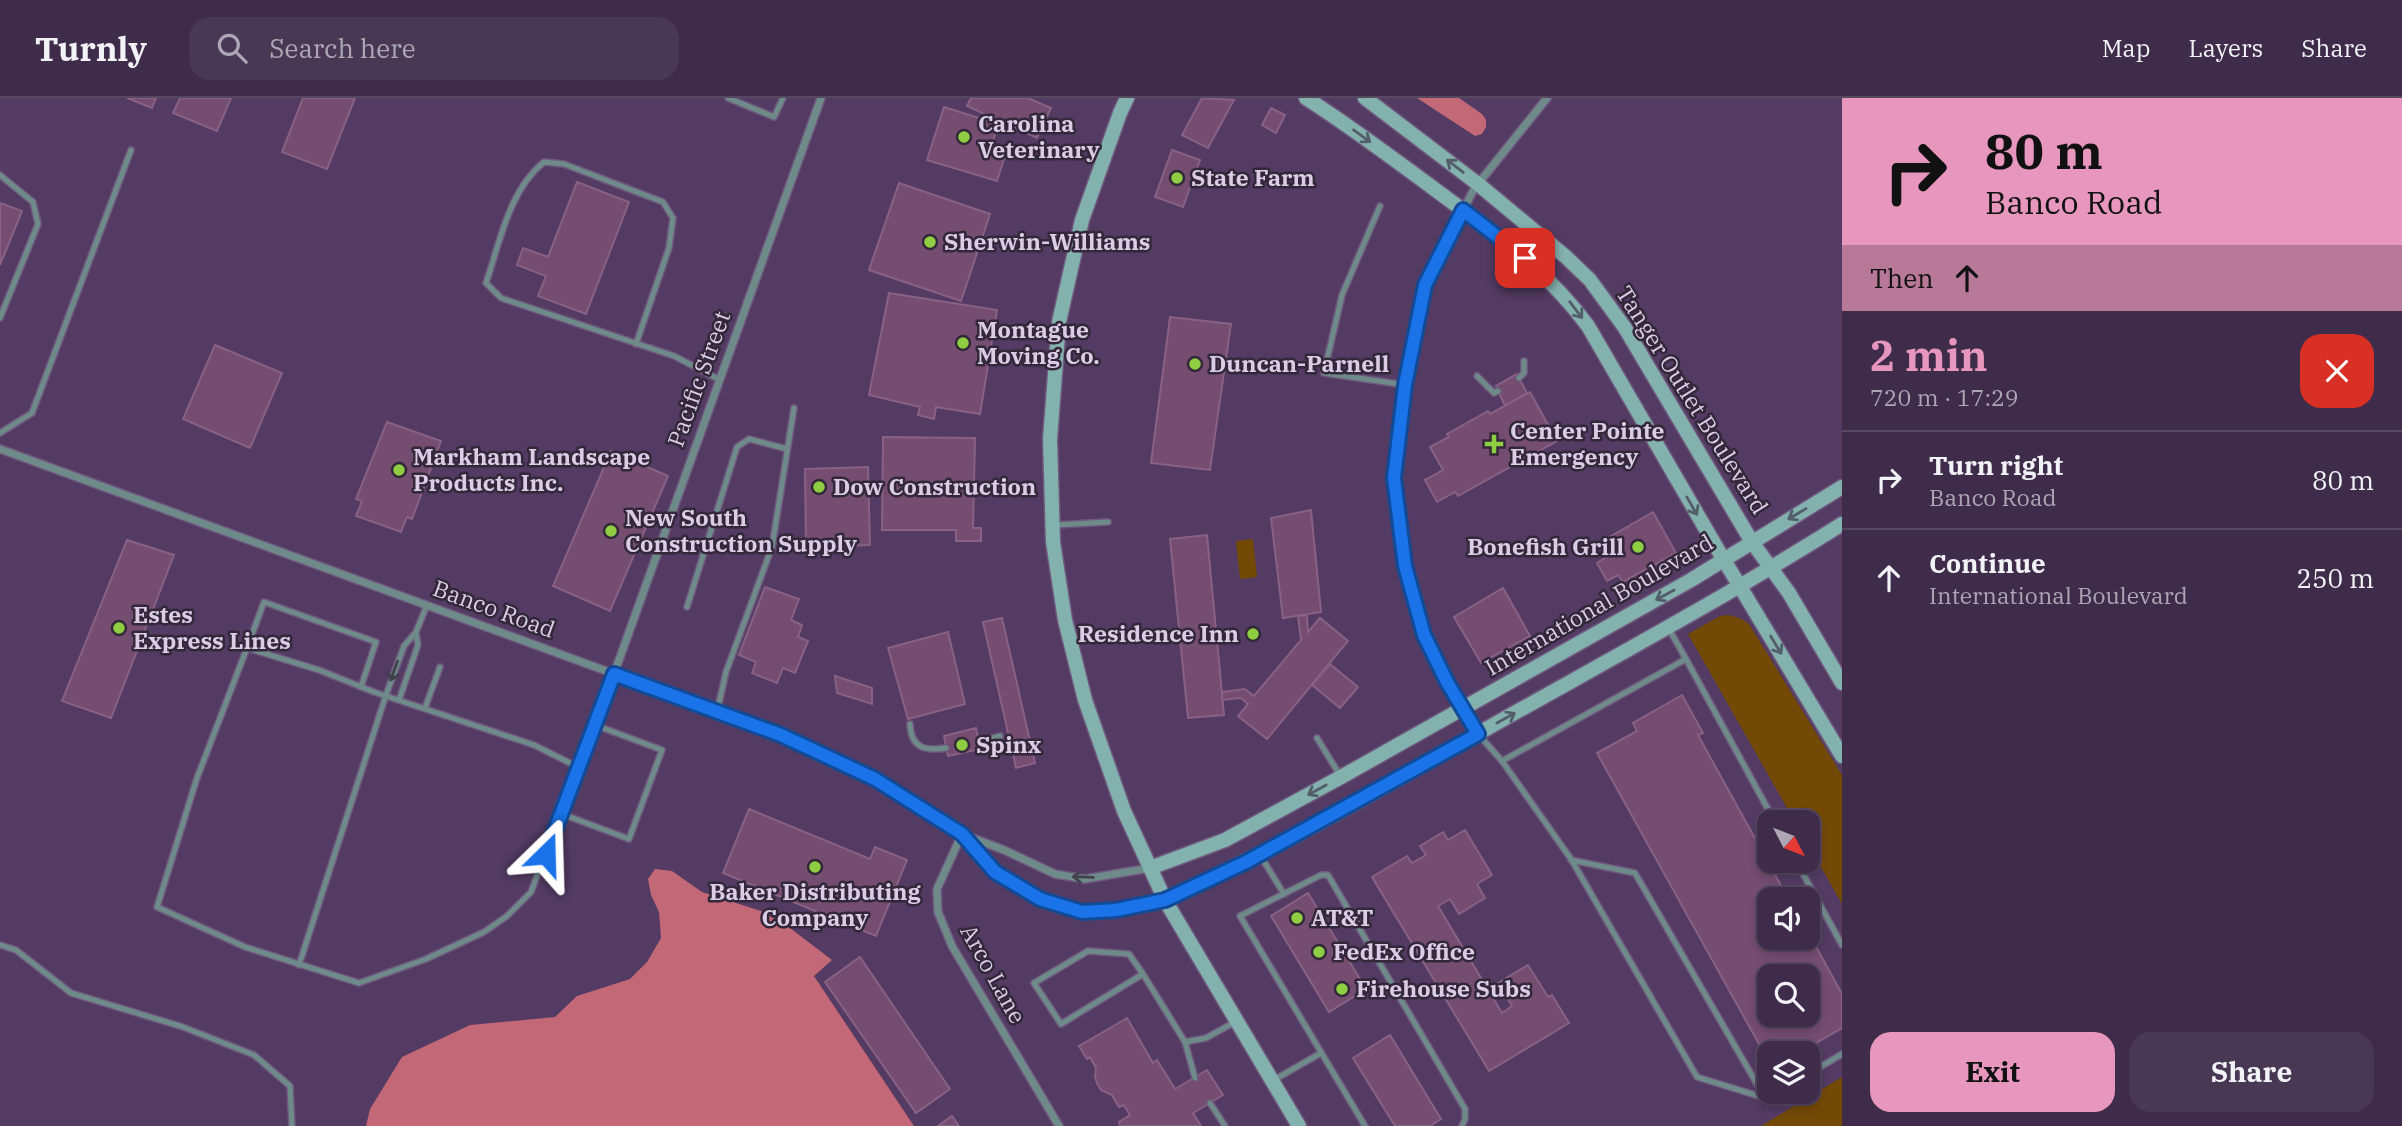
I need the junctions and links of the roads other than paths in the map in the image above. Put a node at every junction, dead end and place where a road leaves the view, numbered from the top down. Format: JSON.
{"nodes":[{"id":1,"x":728,"y":98,"type":"edge"},
{"id":2,"x":783,"y":98,"type":"edge"},
{"id":3,"x":821,"y":98,"type":"edge"},
{"id":4,"x":1127,"y":98,"type":"edge"},
{"id":5,"x":1306,"y":98,"type":"edge"},
{"id":6,"x":1365,"y":98,"type":"edge"},
{"id":7,"x":1547,"y":98,"type":"edge"},
{"id":8,"x":131,"y":150,"type":"dead end"},
{"id":9,"x":0,"y":175,"type":"edge"},
{"id":10,"x":1478,"y":184,"type":"junction"},
{"id":11,"x":1380,"y":206,"type":"dead end"},
{"id":12,"x":1463,"y":210,"type":"junction"},
{"id":13,"x":0,"y":318,"type":"edge"},
{"id":14,"x":636,"y":344,"type":"junction"},
{"id":15,"x":1524,"y":361,"type":"dead end"},
{"id":16,"x":1477,"y":376,"type":"dead end"},
{"id":17,"x":1519,"y":379,"type":"dead end"},
{"id":18,"x":720,"y":380,"type":"junction"},
{"id":19,"x":1405,"y":385,"type":"junction"},
{"id":20,"x":1498,"y":391,"type":"dead end"},
{"id":21,"x":794,"y":408,"type":"dead end"},
{"id":22,"x":0,"y":433,"type":"edge"},
{"id":23,"x":0,"y":449,"type":"edge"},
{"id":24,"x":788,"y":449,"type":"junction"},
{"id":25,"x":1842,"y":487,"type":"edge"},
{"id":26,"x":1108,"y":522,"type":"dead end"},
{"id":27,"x":1842,"y":524,"type":"edge"},
{"id":28,"x":1053,"y":525,"type":"junction"},
{"id":29,"x":1752,"y":542,"type":"junction"},
{"id":30,"x":1724,"y":561,"type":"junction"},
{"id":31,"x":1770,"y":569,"type":"junction"},
{"id":32,"x":1740,"y":586,"type":"junction"},
{"id":33,"x":427,"y":605,"type":"junction"},
{"id":34,"x":687,"y":607,"type":"dead end"},
{"id":35,"x":1668,"y":628,"type":"junction"},
{"id":36,"x":416,"y":632,"type":"junction"},
{"id":37,"x":247,"y":648,"type":"junction"},
{"id":38,"x":1686,"y":659,"type":"junction"},
{"id":39,"x":440,"y":667,"type":"dead end"},
{"id":40,"x":614,"y":674,"type":"junction"},
{"id":41,"x":1842,"y":683,"type":"edge"},
{"id":42,"x":361,"y":687,"type":"junction"},
{"id":43,"x":386,"y":695,"type":"junction"},
{"id":44,"x":399,"y":700,"type":"junction"},
{"id":45,"x":425,"y":708,"type":"junction"},
{"id":46,"x":1462,"y":709,"type":"junction"},
{"id":47,"x":717,"y":712,"type":"junction"},
{"id":48,"x":910,"y":724,"type":"dead end"},
{"id":49,"x":595,"y":725,"type":"junction"},
{"id":50,"x":1478,"y":734,"type":"junction"},
{"id":51,"x":1000,"y":736,"type":"dead end"},
{"id":52,"x":1317,"y":738,"type":"dead end"},
{"id":53,"x":978,"y":742,"type":"dead end"},
{"id":54,"x":946,"y":748,"type":"dead end"},
{"id":55,"x":1842,"y":756,"type":"edge"},
{"id":56,"x":1502,"y":761,"type":"junction"},
{"id":57,"x":578,"y":767,"type":"junction"},
{"id":58,"x":1340,"y":777,"type":"junction"},
{"id":59,"x":1768,"y":810,"type":"edge"},
{"id":60,"x":562,"y":814,"type":"junction"},
{"id":61,"x":962,"y":834,"type":"junction"},
{"id":62,"x":1260,"y":855,"type":"junction"},
{"id":63,"x":1571,"y":859,"type":"junction"},
{"id":64,"x":1150,"y":868,"type":"junction"},
{"id":65,"x":1803,"y":873,"type":"edge"},
{"id":66,"x":1284,"y":894,"type":"junction"},
{"id":67,"x":1165,"y":900,"type":"junction"},
{"id":68,"x":0,"y":944,"type":"edge"},
{"id":69,"x":1842,"y":944,"type":"edge"},
{"id":70,"x":299,"y":965,"type":"junction"},
{"id":71,"x":1143,"y":974,"type":"junction"},
{"id":72,"x":1238,"y":1021,"type":"junction"},
{"id":73,"x":1185,"y":1042,"type":"junction"},
{"id":74,"x":1321,"y":1053,"type":"junction"},
{"id":75,"x":1842,"y":1054,"type":"edge"},
{"id":76,"x":1820,"y":1066,"type":"edge"},
{"id":77,"x":1195,"y":1078,"type":"dead end"},
{"id":78,"x":1272,"y":1081,"type":"junction"},
{"id":79,"x":1757,"y":1084,"type":"edge"},
{"id":80,"x":1757,"y":1096,"type":"edge"},
{"id":81,"x":1210,"y":1103,"type":"dead end"},
{"id":82,"x":292,"y":1126,"type":"edge"},
{"id":83,"x":1059,"y":1126,"type":"edge"},
{"id":84,"x":1225,"y":1126,"type":"edge"},
{"id":85,"x":1299,"y":1126,"type":"edge"},
{"id":86,"x":1365,"y":1126,"type":"edge"},
{"id":87,"x":1462,"y":1126,"type":"edge"}],
"edges":[{"from":1,"to":2,"type":"lane"},
{"from":3,"to":18,"type":"street","name":"Pacific Street"},
{"from":4,"to":28,"type":"main road"},
{"from":5,"to":12,"type":"main road","one_way":true},
{"from":10,"to":6,"type":"main road","name":"Tanger Outlet Boulevard","one_way":true},
{"from":7,"to":10,"type":"street"},
{"from":8,"to":22,"type":"lane"},
{"from":9,"to":13,"type":"lane"},
{"from":10,"to":12,"type":"street"},
{"from":10,"to":29,"type":"main road","name":"Tanger Outlet Boulevard"},
{"from":11,"to":19,"type":"lane"},
{"from":12,"to":19,"type":"street"},
{"from":12,"to":30,"type":"main road","one_way":true},
{"from":14,"to":14,"type":"lane"},
{"from":14,"to":18,"type":"lane"},
{"from":15,"to":17,"type":"lane"},
{"from":16,"to":20,"type":"lane"},
{"from":18,"to":40,"type":"street","name":"Pacific Street"},
{"from":19,"to":46,"type":"street"},
{"from":21,"to":24,"type":"lane"},
{"from":23,"to":33,"type":"street","name":"Banco Road"},
{"from":24,"to":34,"type":"lane"},
{"from":24,"to":47,"type":"lane"},
{"from":25,"to":29,"type":"main road","name":"International Boulevard","one_way":true},
{"from":26,"to":28,"type":"lane"},
{"from":27,"to":31,"type":"main road"},
{"from":28,"to":64,"type":"main road"},
{"from":29,"to":30,"type":"main road","name":"International Boulevard"},
{"from":29,"to":31,"type":"main road","name":"Tanger Outlet Boulevard"},
{"from":30,"to":32,"type":"main road"},
{"from":30,"to":46,"type":"main road","name":"International Boulevard","one_way":true},
{"from":31,"to":32,"type":"main road"},
{"from":31,"to":41,"type":"main road","name":"Tanger Outlet Boulevard"},
{"from":32,"to":35,"type":"main road"},
{"from":32,"to":55,"type":"main road","one_way":true},
{"from":33,"to":36,"type":"lane"},
{"from":33,"to":40,"type":"street","name":"Banco Road"},
{"from":35,"to":38,"type":"lane"},
{"from":50,"to":35,"type":"main road","one_way":true},
{"from":36,"to":43,"type":"lane","one_way":true},
{"from":36,"to":44,"type":"lane"},
{"from":37,"to":42,"type":"lane"},
{"from":37,"to":42,"type":"lane"},
{"from":37,"to":70,"type":"lane"},
{"from":38,"to":56,"type":"lane"},
{"from":38,"to":59,"type":"lane"},
{"from":39,"to":45,"type":"lane"},
{"from":40,"to":47,"type":"street","name":"Banco Road"},
{"from":40,"to":49,"type":"lane"},
{"from":42,"to":43,"type":"lane"},
{"from":43,"to":44,"type":"lane"},
{"from":43,"to":70,"type":"lane"},
{"from":44,"to":45,"type":"lane"},
{"from":45,"to":57,"type":"lane"},
{"from":46,"to":50,"type":"street"},
{"from":46,"to":58,"type":"main road","name":"International Boulevard"},
{"from":47,"to":61,"type":"street","name":"Banco Road"},
{"from":48,"to":54,"type":"lane"},
{"from":49,"to":57,"type":"lane"},
{"from":49,"to":60,"type":"lane"},
{"from":50,"to":56,"type":"lane"},
{"from":50,"to":62,"type":"main road"},
{"from":51,"to":53,"type":"lane"},
{"from":52,"to":58,"type":"lane"},
{"from":56,"to":63,"type":"lane"},
{"from":57,"to":60,"type":"lane"},
{"from":58,"to":64,"type":"main road","name":"International Boulevard","one_way":true},
{"from":60,"to":70,"type":"lane"},
{"from":64,"to":61,"type":"street","name":"Banco Road","one_way":true},
{"from":61,"to":67,"type":"street","name":"Banco Road"},
{"from":61,"to":83,"type":"street","name":"Arco Lane"},
{"from":62,"to":66,"type":"lane"},
{"from":62,"to":67,"type":"main road"},
{"from":63,"to":79,"type":"lane"},
{"from":63,"to":80,"type":"lane"},
{"from":64,"to":67,"type":"main road"},
{"from":65,"to":69,"type":"lane"},
{"from":66,"to":74,"type":"lane"},
{"from":66,"to":87,"type":"lane"},
{"from":67,"to":72,"type":"main road"},
{"from":68,"to":82,"type":"lane"},
{"from":71,"to":71,"type":"lane"},
{"from":71,"to":73,"type":"lane"},
{"from":72,"to":73,"type":"lane"},
{"from":72,"to":78,"type":"main road"},
{"from":73,"to":77,"type":"lane"},
{"from":74,"to":78,"type":"lane"},
{"from":74,"to":86,"type":"lane"},
{"from":75,"to":76,"type":"lane"},
{"from":78,"to":85,"type":"main road"},
{"from":81,"to":84,"type":"lane"}]}
